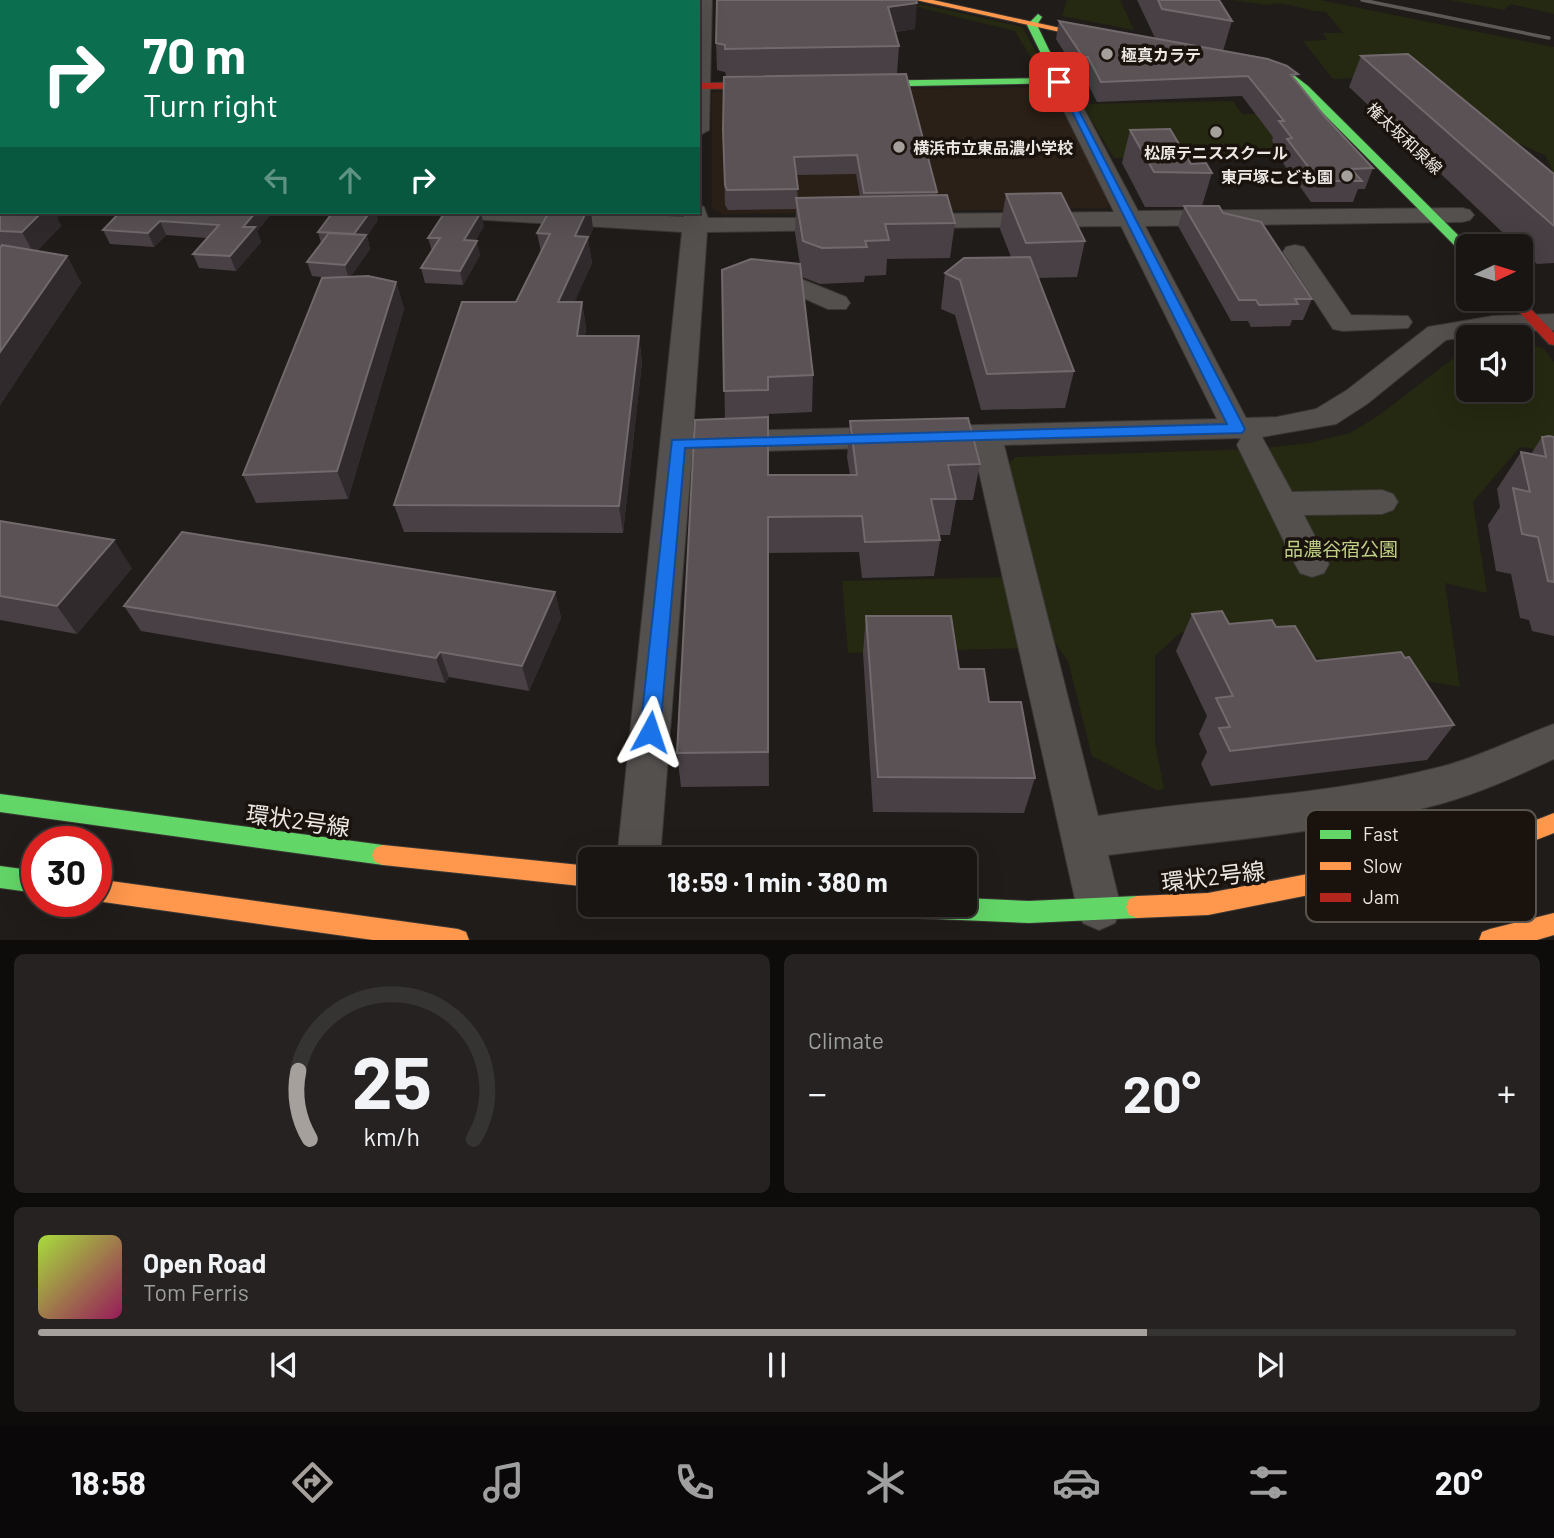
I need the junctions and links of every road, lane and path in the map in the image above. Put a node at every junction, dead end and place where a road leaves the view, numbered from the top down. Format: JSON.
{"nodes":[{"id":1,"x":703,"y":0,"type":"edge"},
{"id":2,"x":920,"y":0,"type":"edge"},
{"id":3,"x":961,"y":0,"type":"edge"},
{"id":4,"x":1035,"y":21,"type":"junction"},
{"id":5,"x":1122,"y":38,"type":"edge"},
{"id":6,"x":700,"y":64,"type":"edge"},
{"id":7,"x":1059,"y":82,"type":"junction"},
{"id":8,"x":795,"y":85,"type":"edge"},
{"id":9,"x":835,"y":85,"type":"edge"},
{"id":10,"x":700,"y":86,"type":"edge"},
{"id":11,"x":1336,"y":96,"type":"dead end"},
{"id":12,"x":535,"y":214,"type":"edge"},
{"id":13,"x":1454,"y":214,"type":"junction"},
{"id":14,"x":1130,"y":217,"type":"junction"},
{"id":15,"x":695,"y":219,"type":"edge"},
{"id":16,"x":866,"y":222,"type":"edge"},
{"id":17,"x":893,"y":222,"type":"edge"},
{"id":18,"x":1461,"y":234,"type":"edge"},
{"id":19,"x":1295,"y":252,"type":"dead end"},
{"id":20,"x":801,"y":287,"type":"edge"},
{"id":21,"x":837,"y":303,"type":"dead end"},
{"id":22,"x":1533,"y":311,"type":"edge"},
{"id":23,"x":1549,"y":320,"type":"edge"},
{"id":24,"x":1398,"y":322,"type":"dead end"},
{"id":25,"x":986,"y":435,"type":"junction"},
{"id":26,"x":1245,"y":437,"type":"junction"},
{"id":27,"x":677,"y":443,"type":"junction"},
{"id":28,"x":1269,"y":492,"type":"junction"},
{"id":29,"x":1382,"y":502,"type":"dead end"},
{"id":30,"x":1296,"y":546,"type":"dead end"},
{"id":31,"x":1554,"y":741,"type":"edge"},
{"id":32,"x":0,"y":803,"type":"edge"},
{"id":33,"x":1554,"y":823,"type":"edge"},
{"id":34,"x":1536,"y":830,"type":"edge"},
{"id":35,"x":1099,"y":836,"type":"dead end"},
{"id":36,"x":639,"y":847,"type":"edge"},
{"id":37,"x":578,"y":876,"type":"edge"},
{"id":38,"x":0,"y":877,"type":"edge"},
{"id":39,"x":21,"y":880,"type":"edge"},
{"id":40,"x":1306,"y":885,"type":"edge"},
{"id":41,"x":112,"y":892,"type":"edge"},
{"id":42,"x":1099,"y":908,"type":"junction"},
{"id":43,"x":977,"y":910,"type":"edge"},
{"id":44,"x":1554,"y":924,"type":"edge"},
{"id":45,"x":458,"y":940,"type":"edge"},
{"id":46,"x":1490,"y":940,"type":"edge"}],
"edges":[{"from":1,"to":6,"type":"street"},
{"from":2,"to":4,"type":"street"},
{"from":3,"to":4,"type":"street"},
{"from":4,"to":5,"type":"street"},
{"from":4,"to":7,"type":"street"},
{"from":7,"to":9,"type":"street"},
{"from":7,"to":14,"type":"street"},
{"from":8,"to":10,"type":"street"},
{"from":11,"to":13,"type":"street","name":"権太坂和泉線"},
{"from":12,"to":15,"type":"street"},
{"from":13,"to":14,"type":"street"},
{"from":13,"to":18,"type":"street","name":"権太坂和泉線"},
{"from":14,"to":17,"type":"street"},
{"from":14,"to":26,"type":"street"},
{"from":15,"to":16,"type":"street"},
{"from":15,"to":27,"type":"street"},
{"from":19,"to":24,"type":"street"},
{"from":20,"to":21,"type":"street"},
{"from":22,"to":23,"type":"street"},
{"from":23,"to":26,"type":"street"},
{"from":25,"to":26,"type":"street"},
{"from":25,"to":27,"type":"street"},
{"from":25,"to":42,"type":"street"},
{"from":26,"to":28,"type":"street"},
{"from":27,"to":36,"type":"street"},
{"from":28,"to":29,"type":"street"},
{"from":28,"to":30,"type":"street"},
{"from":31,"to":35,"type":"street"},
{"from":32,"to":37,"type":"street","name":"環状2号線"},
{"from":33,"to":34,"type":"street","name":"環状2号線"},
{"from":38,"to":39,"type":"street"},
{"from":40,"to":42,"type":"street","name":"環状2号線"},
{"from":41,"to":45,"type":"street"},
{"from":42,"to":43,"type":"street","name":"環状2号線"},
{"from":44,"to":46,"type":"street"}]}
